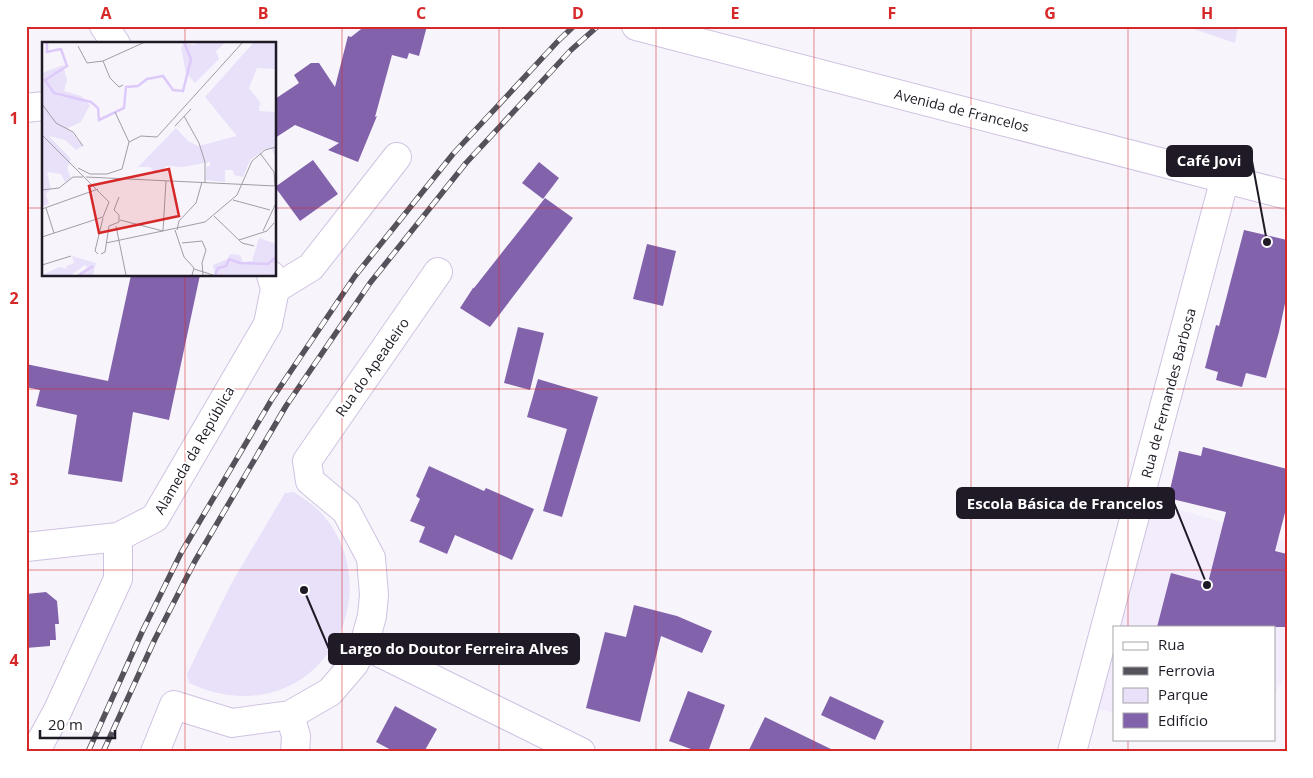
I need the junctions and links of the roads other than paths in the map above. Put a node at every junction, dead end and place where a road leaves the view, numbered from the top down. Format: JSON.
{"nodes":[{"id":1,"x":104,"y":26,"type":"edge"},
{"id":2,"x":636,"y":26,"type":"edge"},
{"id":3,"x":115,"y":42,"type":"edge"},
{"id":4,"x":42,"y":106,"type":"edge"},
{"id":5,"x":26,"y":108,"type":"edge"},
{"id":6,"x":397,"y":157,"type":"dead end"},
{"id":7,"x":1225,"y":178,"type":"junction"},
{"id":8,"x":1287,"y":195,"type":"edge"},
{"id":9,"x":438,"y":272,"type":"dead end"},
{"id":10,"x":273,"y":282,"type":"edge"},
{"id":11,"x":118,"y":537,"type":"junction"},
{"id":12,"x":26,"y":547,"type":"edge"},
{"id":13,"x":364,"y":645,"type":"junction"},
{"id":14,"x":290,"y":715,"type":"junction"},
{"id":15,"x":35,"y":752,"type":"edge"},
{"id":16,"x":155,"y":752,"type":"edge"},
{"id":17,"x":295,"y":752,"type":"edge"},
{"id":18,"x":580,"y":752,"type":"edge"},
{"id":19,"x":1072,"y":752,"type":"edge"}],
"edges":[{"from":1,"to":3,"type":"street"},
{"from":2,"to":7,"type":"street","name":"Avenida de Francelos"},
{"from":4,"to":5,"type":"street"},
{"from":6,"to":10,"type":"street"},
{"from":7,"to":8,"type":"street","name":"Avenida de Francelos"},
{"from":7,"to":19,"type":"street","name":"Rua de Fernandes Barbosa"},
{"from":9,"to":13,"type":"street","name":"Rua do Apeadeiro"},
{"from":10,"to":11,"type":"street","name":"Alameda da República"},
{"from":11,"to":12,"type":"street","name":"Alameda da República"},
{"from":11,"to":15,"type":"street"},
{"from":13,"to":14,"type":"street"},
{"from":13,"to":18,"type":"street"},
{"from":14,"to":16,"type":"street"},
{"from":14,"to":17,"type":"street"}]}
